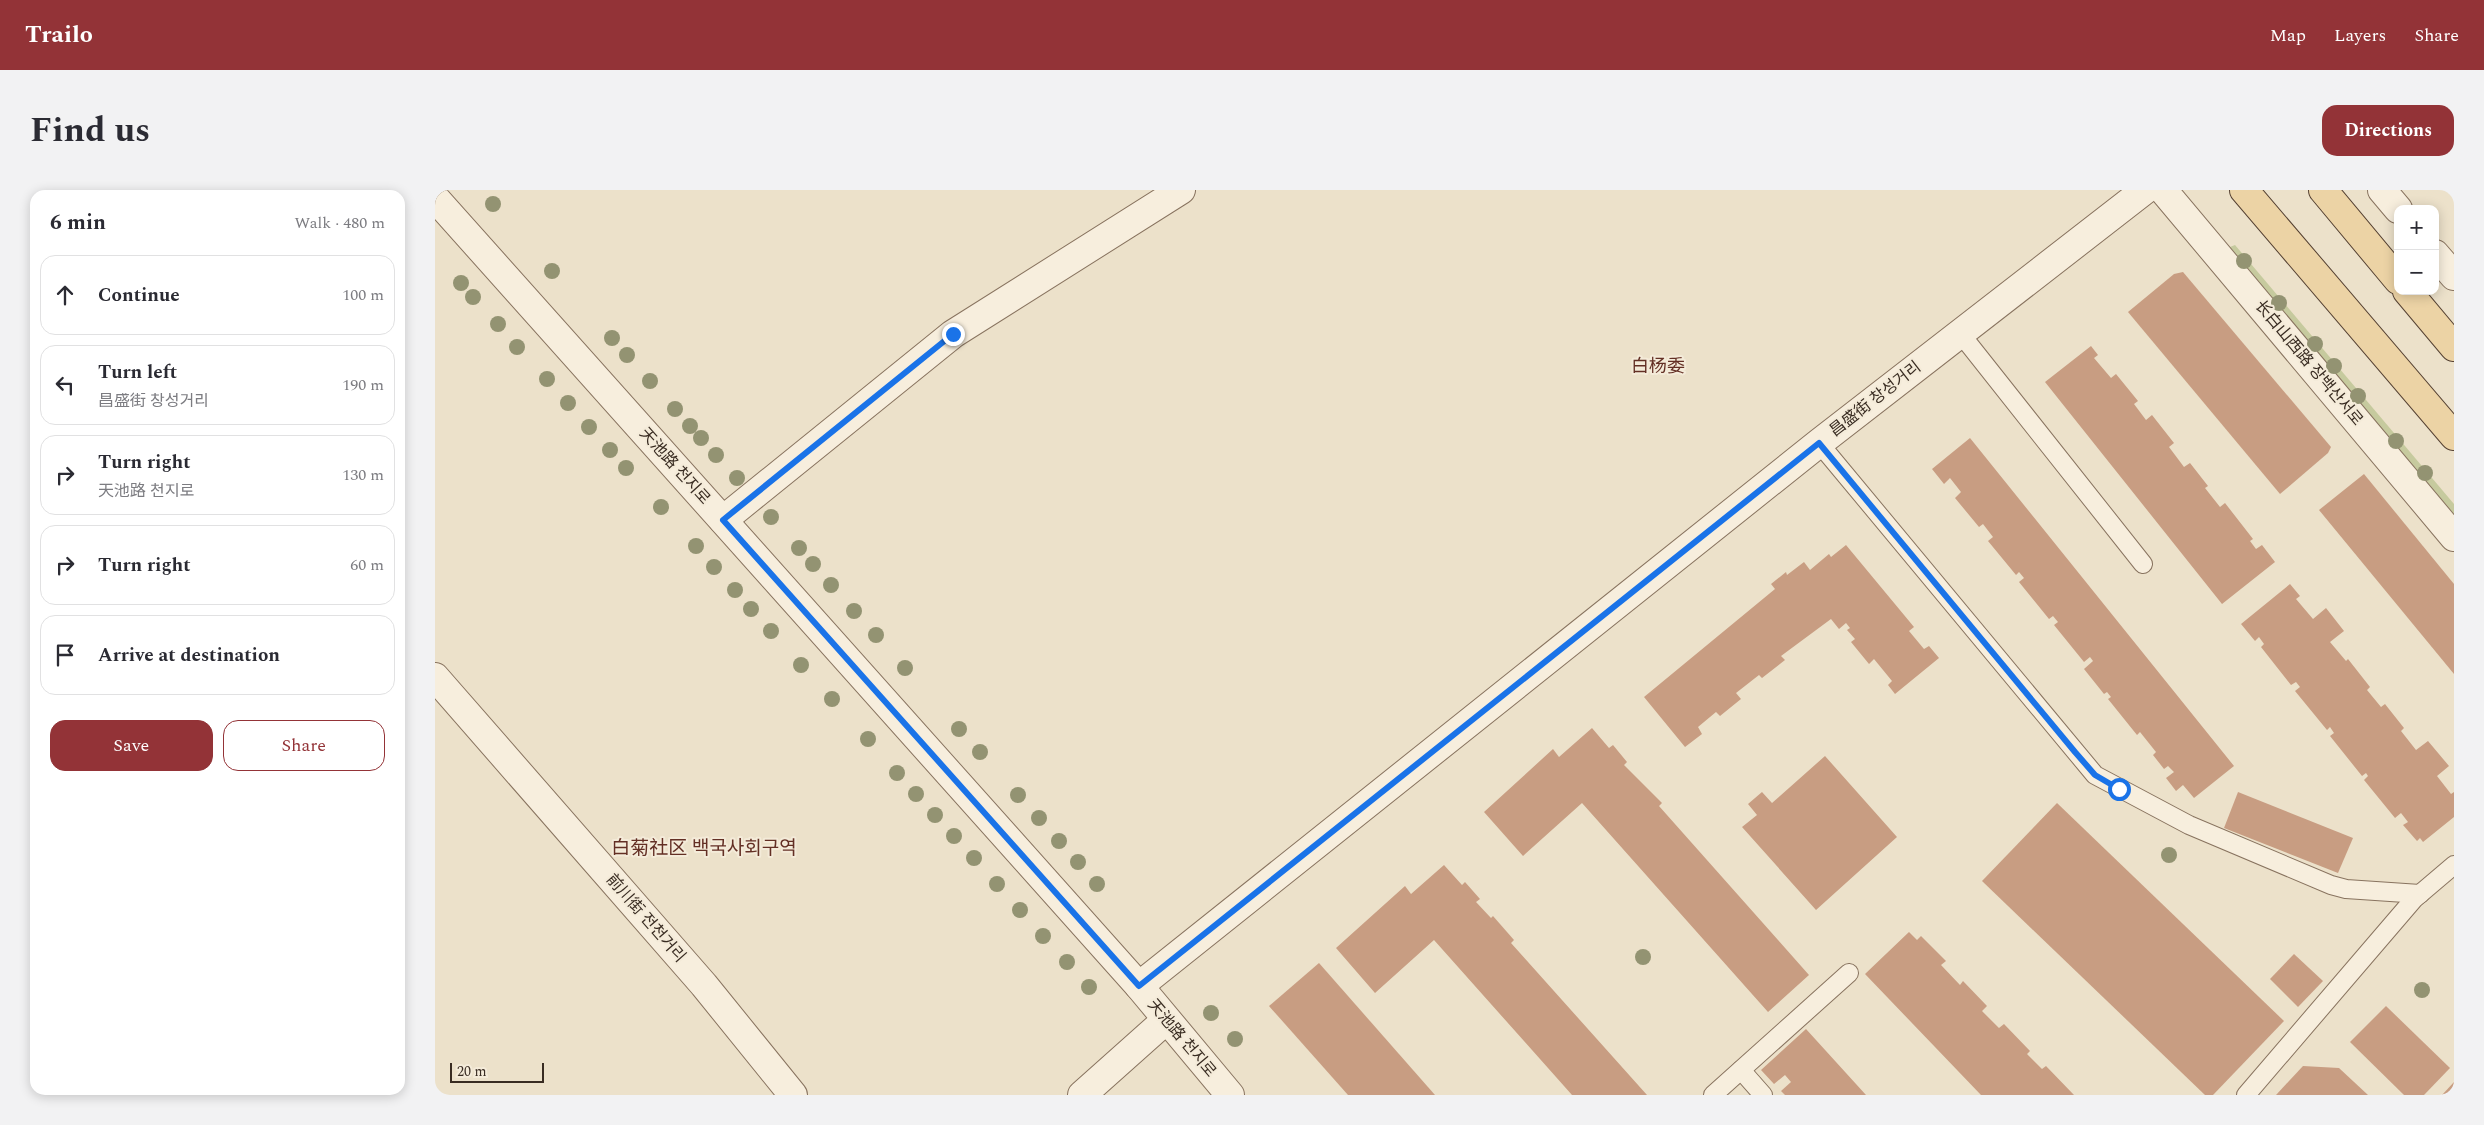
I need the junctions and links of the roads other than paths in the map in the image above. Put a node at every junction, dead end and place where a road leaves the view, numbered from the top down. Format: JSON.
{"nodes":[{"id":1,"x":1181,"y":190,"type":"edge"},
{"id":2,"x":2145,"y":190,"type":"edge"},
{"id":3,"x":2163,"y":190,"type":"edge"},
{"id":4,"x":2244,"y":190,"type":"edge"},
{"id":5,"x":2323,"y":190,"type":"edge"},
{"id":6,"x":2381,"y":190,"type":"edge"},
{"id":7,"x":435,"y":198,"type":"edge"},
{"id":8,"x":2394,"y":205,"type":"edge"},
{"id":9,"x":2439,"y":259,"type":"edge"},
{"id":10,"x":2394,"y":275,"type":"edge"},
{"id":11,"x":2454,"y":276,"type":"edge"},
{"id":12,"x":2410,"y":295,"type":"edge"},
{"id":13,"x":1960,"y":333,"type":"junction"},
{"id":14,"x":2454,"y":347,"type":"edge"},
{"id":15,"x":2454,"y":436,"type":"edge"},
{"id":16,"x":1819,"y":443,"type":"junction"},
{"id":17,"x":723,"y":520,"type":"junction"},
{"id":18,"x":2454,"y":537,"type":"edge"},
{"id":19,"x":2143,"y":564,"type":"dead end"},
{"id":20,"x":435,"y":677,"type":"edge"},
{"id":21,"x":2454,"y":865,"type":"edge"},
{"id":22,"x":2419,"y":894,"type":"junction"},
{"id":23,"x":1849,"y":973,"type":"dead end"},
{"id":24,"x":1139,"y":986,"type":"junction"},
{"id":25,"x":1166,"y":1020,"type":"junction"},
{"id":26,"x":1741,"y":1070,"type":"junction"},
{"id":27,"x":793,"y":1095,"type":"edge"},
{"id":28,"x":1081,"y":1095,"type":"edge"},
{"id":29,"x":1230,"y":1095,"type":"edge"},
{"id":30,"x":1713,"y":1095,"type":"edge"},
{"id":31,"x":1763,"y":1095,"type":"edge"},
{"id":32,"x":2246,"y":1095,"type":"edge"}],
"edges":[{"from":1,"to":17,"type":"street"},
{"from":2,"to":13,"type":"street","name":"昌盛街 창성거리"},
{"from":3,"to":18,"type":"street","name":"长白山西路 장백산서로"},
{"from":4,"to":15,"type":"main road"},
{"from":5,"to":10,"type":"main road"},
{"from":6,"to":8,"type":"street"},
{"from":7,"to":17,"type":"street","name":"天池路 천지로"},
{"from":9,"to":11,"type":"street"},
{"from":12,"to":14,"type":"main road"},
{"from":13,"to":16,"type":"street","name":"昌盛街 창성거리"},
{"from":13,"to":19,"type":"lane"},
{"from":16,"to":22,"type":"lane"},
{"from":16,"to":24,"type":"street","name":"昌盛街 창성거리"},
{"from":17,"to":24,"type":"street","name":"天池路 천지로"},
{"from":20,"to":27,"type":"street","name":"前川街 전천거리"},
{"from":21,"to":22,"type":"lane"},
{"from":22,"to":32,"type":"lane"},
{"from":23,"to":26,"type":"lane"},
{"from":24,"to":25,"type":"street","name":"天池路 천지로"},
{"from":25,"to":28,"type":"street"},
{"from":25,"to":29,"type":"street","name":"天池路 천지로"},
{"from":26,"to":30,"type":"lane"},
{"from":26,"to":31,"type":"lane"}]}
